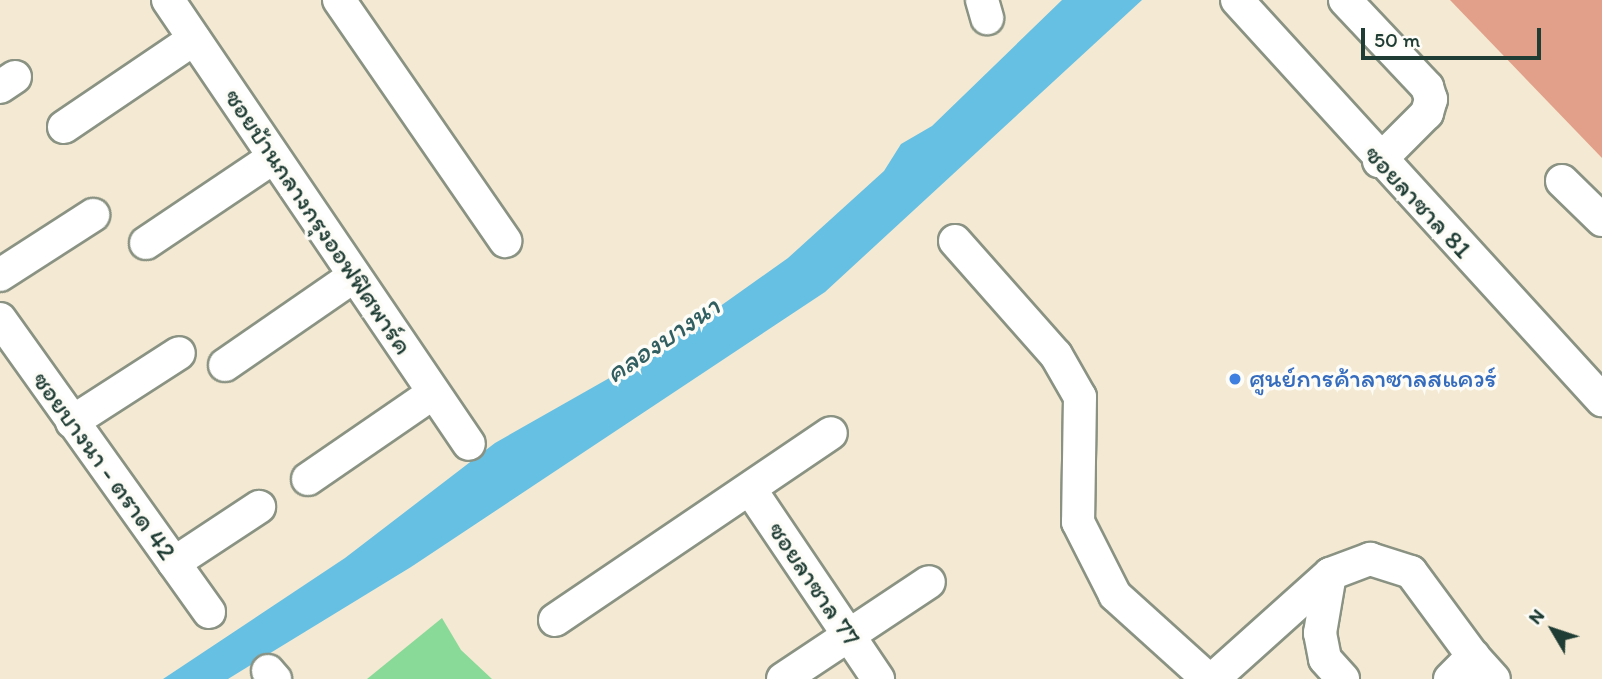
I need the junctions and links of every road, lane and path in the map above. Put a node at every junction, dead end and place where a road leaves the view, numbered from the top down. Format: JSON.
{"nodes":[{"id":1,"x":168,"y":0,"type":"edge"},
{"id":2,"x":339,"y":0,"type":"edge"},
{"id":3,"x":1237,"y":0,"type":"edge"},
{"id":4,"x":1345,"y":0,"type":"edge"},
{"id":5,"x":194,"y":39,"type":"junction"},
{"id":6,"x":64,"y":127,"type":"dead end"},
{"id":7,"x":274,"y":157,"type":"junction"},
{"id":8,"x":1379,"y":161,"type":"junction"},
{"id":9,"x":1562,"y":181,"type":"dead end"},
{"id":10,"x":93,"y":215,"type":"dead end"},
{"id":11,"x":1602,"y":220,"type":"edge"},
{"id":12,"x":505,"y":241,"type":"dead end"},
{"id":13,"x":955,"y":241,"type":"dead end"},
{"id":14,"x":146,"y":243,"type":"dead end"},
{"id":15,"x":0,"y":275,"type":"edge"},
{"id":16,"x":354,"y":276,"type":"junction"},
{"id":17,"x":0,"y":319,"type":"edge"},
{"id":18,"x":179,"y":353,"type":"dead end"},
{"id":19,"x":225,"y":365,"type":"dead end"},
{"id":20,"x":433,"y":393,"type":"junction"},
{"id":21,"x":1602,"y":400,"type":"edge"},
{"id":22,"x":72,"y":422,"type":"junction"},
{"id":23,"x":831,"y":433,"type":"dead end"},
{"id":24,"x":469,"y":444,"type":"dead end"},
{"id":25,"x":308,"y":479,"type":"dead end"},
{"id":26,"x":750,"y":489,"type":"junction"},
{"id":27,"x":259,"y":507,"type":"dead end"},
{"id":28,"x":174,"y":563,"type":"junction"},
{"id":29,"x":1330,"y":574,"type":"junction"},
{"id":30,"x":929,"y":582,"type":"dead end"},
{"id":31,"x":209,"y":612,"type":"dead end"},
{"id":32,"x":555,"y":620,"type":"dead end"},
{"id":33,"x":849,"y":635,"type":"junction"},
{"id":34,"x":1483,"y":668,"type":"edge"},
{"id":35,"x":783,"y":679,"type":"edge"},
{"id":36,"x":878,"y":679,"type":"edge"},
{"id":37,"x":1211,"y":679,"type":"edge"},
{"id":38,"x":1343,"y":679,"type":"edge"},
{"id":39,"x":1450,"y":679,"type":"edge"}],
"edges":[{"from":1,"to":5,"type":"street","name":"ซอยบ้านกลางกรุงออฟฟิศพาร์ค"},
{"from":2,"to":12,"type":"street"},
{"from":3,"to":8,"type":"street","name":"ซอยลาซาล 81"},
{"from":4,"to":8,"type":"street"},
{"from":5,"to":6,"type":"street"},
{"from":5,"to":7,"type":"street","name":"ซอยบ้านกลางกรุงออฟฟิศพาร์ค"},
{"from":7,"to":14,"type":"street"},
{"from":7,"to":16,"type":"street","name":"ซอยบ้านกลางกรุงออฟฟิศพาร์ค"},
{"from":8,"to":21,"type":"street","name":"ซอยลาซาล 81"},
{"from":9,"to":11,"type":"street"},
{"from":10,"to":15,"type":"street"},
{"from":13,"to":37,"type":"street"},
{"from":16,"to":19,"type":"street"},
{"from":16,"to":20,"type":"street","name":"ซอยบ้านกลางกรุงออฟฟิศพาร์ค"},
{"from":17,"to":22,"type":"street","name":"ซอยบางนา - ตราด 42"},
{"from":18,"to":22,"type":"street"},
{"from":20,"to":24,"type":"street","name":"ซอยบ้านกลางกรุงออฟฟิศพาร์ค"},
{"from":20,"to":25,"type":"street"},
{"from":22,"to":28,"type":"street","name":"ซอยบางนา - ตราด 42"},
{"from":23,"to":26,"type":"street"},
{"from":26,"to":32,"type":"street"},
{"from":26,"to":33,"type":"street","name":"ซอยลาซาล 77"},
{"from":27,"to":28,"type":"street"},
{"from":28,"to":31,"type":"street","name":"ซอยบางนา - ตราด 42"},
{"from":29,"to":34,"type":"street"},
{"from":29,"to":37,"type":"street"},
{"from":29,"to":38,"type":"street"},
{"from":30,"to":33,"type":"street"},
{"from":33,"to":35,"type":"street"},
{"from":33,"to":36,"type":"street","name":"ซอยลาซาล 77"},
{"from":34,"to":39,"type":"street"}]}
